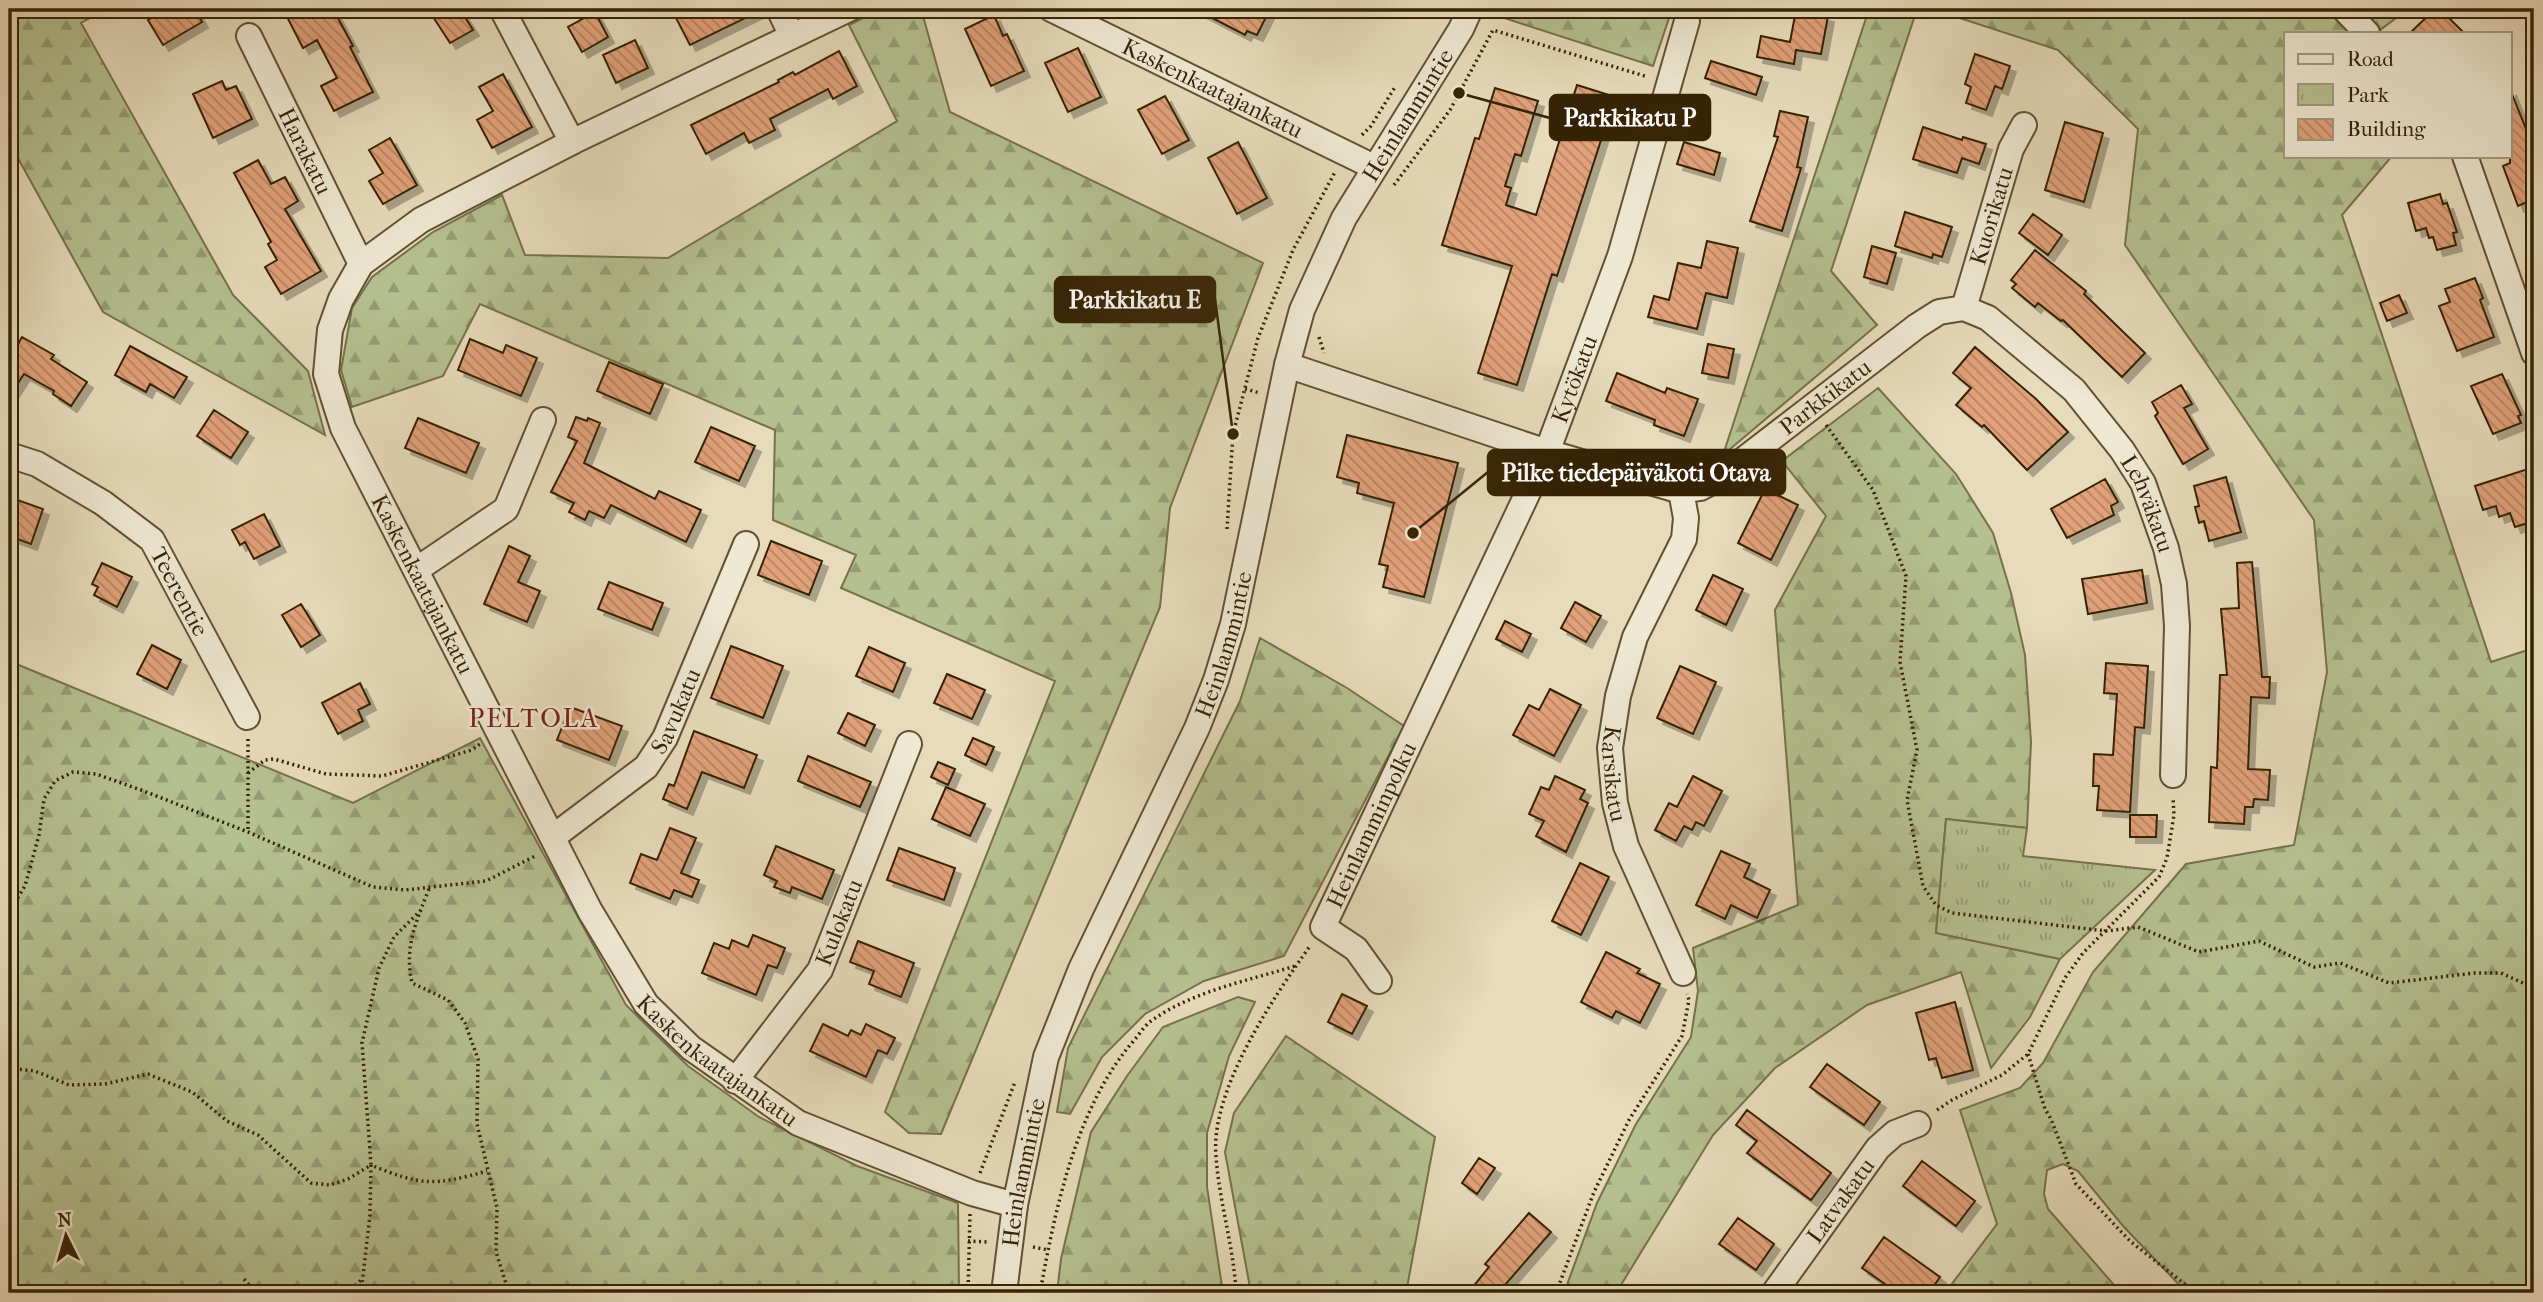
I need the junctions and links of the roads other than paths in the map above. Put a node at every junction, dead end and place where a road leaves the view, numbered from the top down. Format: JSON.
{"nodes":[{"id":1,"x":502,"y":9,"type":"edge"},
{"id":2,"x":779,"y":9,"type":"edge"},
{"id":3,"x":849,"y":9,"type":"edge"},
{"id":4,"x":1051,"y":9,"type":"edge"},
{"id":5,"x":1470,"y":9,"type":"edge"},
{"id":6,"x":2344,"y":9,"type":"edge"},
{"id":7,"x":1687,"y":21,"type":"dead end"},
{"id":8,"x":2366,"y":32,"type":"edge"},
{"id":9,"x":249,"y":36,"type":"dead end"},
{"id":10,"x":792,"y":36,"type":"junction"},
{"id":11,"x":2024,"y":125,"type":"dead end"},
{"id":12,"x":572,"y":142,"type":"junction"},
{"id":13,"x":2466,"y":158,"type":"edge"},
{"id":14,"x":1374,"y":167,"type":"junction"},
{"id":15,"x":361,"y":264,"type":"junction"},
{"id":16,"x":1964,"y":308,"type":"junction"},
{"id":17,"x":2534,"y":353,"type":"edge"},
{"id":18,"x":1287,"y":365,"type":"junction"},
{"id":19,"x":543,"y":419,"type":"dead end"},
{"id":20,"x":1547,"y":452,"type":"junction"},
{"id":21,"x":9,"y":455,"type":"edge"},
{"id":22,"x":1681,"y":491,"type":"junction"},
{"id":23,"x":746,"y":544,"type":"dead end"},
{"id":24,"x":416,"y":570,"type":"junction"},
{"id":25,"x":247,"y":717,"type":"road end"},
{"id":26,"x":1420,"y":720,"type":"joint"},
{"id":27,"x":909,"y":744,"type":"dead end"},
{"id":28,"x":2173,"y":775,"type":"road end"},
{"id":29,"x":552,"y":837,"type":"junction"},
{"id":30,"x":1683,"y":974,"type":"road end"},
{"id":31,"x":1378,"y":981,"type":"dead end"},
{"id":32,"x":735,"y":1081,"type":"junction"},
{"id":33,"x":1918,"y":1124,"type":"road end"},
{"id":34,"x":1015,"y":1205,"type":"junction"},
{"id":35,"x":1004,"y":1293,"type":"edge"},
{"id":36,"x":1774,"y":1293,"type":"edge"}],
"edges":[{"from":1,"to":12,"type":"street"},
{"from":2,"to":10,"type":"street"},
{"from":3,"to":10,"type":"street","name":"Kaskenkaatajankatu"},
{"from":4,"to":14,"type":"street","name":"Kaskenkaatajankatu"},
{"from":5,"to":14,"type":"street","name":"Heinlammintie"},
{"from":6,"to":8,"type":"street"},
{"from":7,"to":20,"type":"street","name":"Kytökatu"},
{"from":9,"to":15,"type":"street","name":"Harakatu"},
{"from":10,"to":12,"type":"street","name":"Kaskenkaatajankatu"},
{"from":11,"to":16,"type":"street","name":"Kuorikatu"},
{"from":12,"to":15,"type":"street","name":"Kaskenkaatajankatu"},
{"from":13,"to":17,"type":"street"},
{"from":14,"to":18,"type":"street","name":"Heinlammintie"},
{"from":15,"to":24,"type":"street","name":"Kaskenkaatajankatu"},
{"from":16,"to":22,"type":"street","name":"Parkkikatu"},
{"from":16,"to":28,"type":"street","name":"Lehväkatu"},
{"from":18,"to":20,"type":"street"},
{"from":18,"to":34,"type":"street","name":"Heinlammintie"},
{"from":19,"to":24,"type":"street"},
{"from":20,"to":22,"type":"street"},
{"from":20,"to":26,"type":"street","name":"Kytökatu"},
{"from":21,"to":25,"type":"street","name":"Teerentie"},
{"from":22,"to":30,"type":"street","name":"Karsikatu"},
{"from":23,"to":29,"type":"street","name":"Savukatu"},
{"from":24,"to":29,"type":"street","name":"Kaskenkaatajankatu"},
{"from":26,"to":31,"type":"street","name":"Heinlamminpolku"},
{"from":27,"to":32,"type":"street","name":"Kulokatu"},
{"from":29,"to":32,"type":"street","name":"Kaskenkaatajankatu"},
{"from":32,"to":34,"type":"street","name":"Kaskenkaatajankatu"},
{"from":33,"to":36,"type":"street","name":"Latvakatu"},
{"from":34,"to":35,"type":"street","name":"Heinlammintie"}]}
